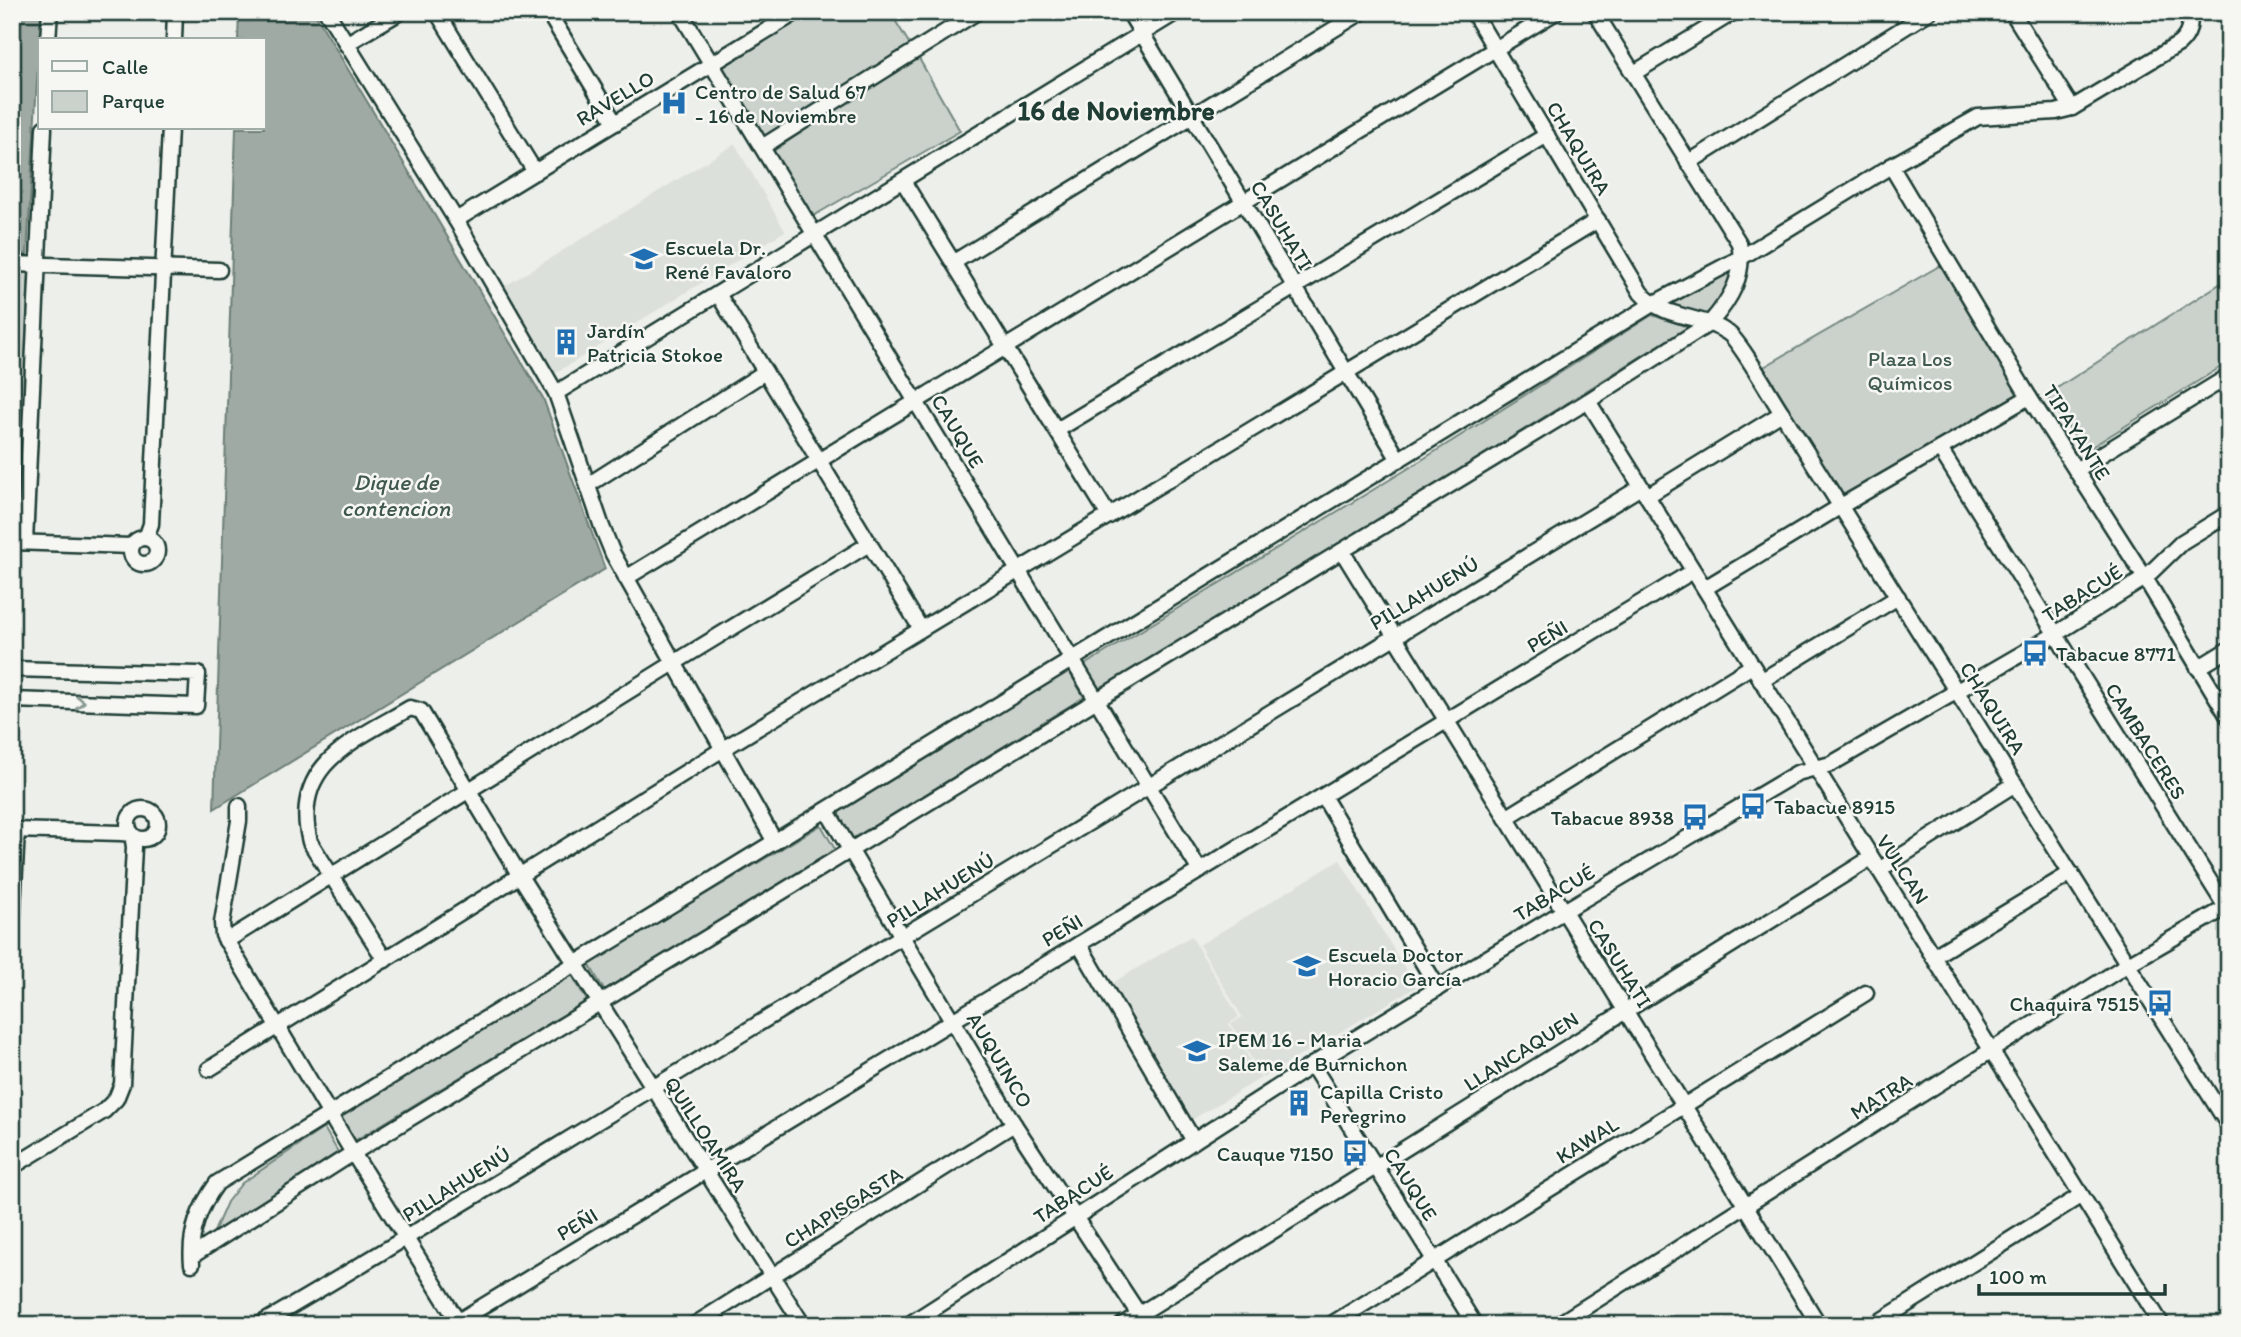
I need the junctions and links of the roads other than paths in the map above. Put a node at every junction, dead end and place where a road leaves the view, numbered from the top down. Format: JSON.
{"nodes":[{"id":1,"x":50,"y":12,"type":"edge"},
{"id":2,"x":176,"y":12,"type":"edge"},
{"id":3,"x":327,"y":12,"type":"edge"},
{"id":4,"x":400,"y":12,"type":"edge"},
{"id":5,"x":436,"y":12,"type":"edge"},
{"id":6,"x":548,"y":12,"type":"edge"},
{"id":7,"x":680,"y":12,"type":"edge"},
{"id":8,"x":797,"y":12,"type":"edge"},
{"id":9,"x":977,"y":12,"type":"edge"},
{"id":10,"x":1129,"y":12,"type":"edge"},
{"id":11,"x":1177,"y":12,"type":"edge"},
{"id":12,"x":1362,"y":12,"type":"edge"},
{"id":13,"x":1472,"y":12,"type":"edge"},
{"id":14,"x":1556,"y":12,"type":"edge"},
{"id":15,"x":1595,"y":12,"type":"edge"},
{"id":16,"x":1734,"y":12,"type":"edge"},
{"id":17,"x":1929,"y":12,"type":"edge"},
{"id":18,"x":2012,"y":12,"type":"edge"},
{"id":19,"x":2190,"y":12,"type":"edge"},
{"id":20,"x":1142,"y":34,"type":"junction"},
{"id":21,"x":48,"y":38,"type":"edge"},
{"id":22,"x":174,"y":38,"type":"edge"},
{"id":23,"x":346,"y":44,"type":"junction"},
{"id":24,"x":1495,"y":49,"type":"junction"},
{"id":25,"x":711,"y":64,"type":"junction"},
{"id":26,"x":1634,"y":73,"type":"junction"},
{"id":27,"x":2072,"y":108,"type":"junction"},
{"id":28,"x":1192,"y":116,"type":"junction"},
{"id":29,"x":615,"y":123,"type":"junction"},
{"id":30,"x":44,"y":130,"type":"edge"},
{"id":31,"x":170,"y":130,"type":"edge"},
{"id":32,"x":1547,"y":135,"type":"junction"},
{"id":33,"x":762,"y":147,"type":"junction"},
{"id":34,"x":1688,"y":163,"type":"junction"},
{"id":35,"x":1891,"y":166,"type":"junction"},
{"id":36,"x":534,"y":172,"type":"junction"},
{"id":37,"x":902,"y":181,"type":"junction"},
{"id":38,"x":1244,"y":202,"type":"junction"},
{"id":39,"x":456,"y":220,"type":"junction"},
{"id":40,"x":1598,"y":220,"type":"junction"},
{"id":41,"x":814,"y":235,"type":"junction"},
{"id":42,"x":1742,"y":257,"type":"junction"},
{"id":43,"x":954,"y":262,"type":"junction"},
{"id":44,"x":12,"y":264,"type":"edge"},
{"id":45,"x":38,"y":265,"type":"junction"},
{"id":46,"x":163,"y":269,"type":"junction"},
{"id":47,"x":219,"y":270,"type":"dead end"},
{"id":48,"x":1295,"y":287,"type":"junction"},
{"id":49,"x":718,"y":294,"type":"junction"},
{"id":50,"x":1651,"y":305,"type":"junction"},
{"id":51,"x":1710,"y":323,"type":"junction"},
{"id":52,"x":1006,"y":347,"type":"junction"},
{"id":53,"x":765,"y":372,"type":"junction"},
{"id":54,"x":1346,"y":372,"type":"junction"},
{"id":55,"x":2229,"y":376,"type":"edge"},
{"id":56,"x":556,"y":393,"type":"junction"},
{"id":57,"x":2029,"y":397,"type":"junction"},
{"id":58,"x":1588,"y":401,"type":"junction"},
{"id":59,"x":916,"y":402,"type":"junction"},
{"id":60,"x":1782,"y":413,"type":"junction"},
{"id":61,"x":1057,"y":430,"type":"junction"},
{"id":62,"x":1940,"y":449,"type":"junction"},
{"id":63,"x":1399,"y":460,"type":"junction"},
{"id":64,"x":819,"y":461,"type":"junction"},
{"id":65,"x":2076,"y":470,"type":"junction"},
{"id":66,"x":588,"y":485,"type":"junction"},
{"id":67,"x":1644,"y":492,"type":"junction"},
{"id":68,"x":1841,"y":506,"type":"junction"},
{"id":69,"x":2229,"y":513,"type":"edge"},
{"id":70,"x":1109,"y":516,"type":"junction"},
{"id":71,"x":146,"y":538,"type":"junction"},
{"id":72,"x":18,"y":542,"type":"edge"},
{"id":73,"x":869,"y":544,"type":"junction"},
{"id":74,"x":131,"y":547,"type":"junction"},
{"id":75,"x":1342,"y":551,"type":"junction"},
{"id":76,"x":1018,"y":570,"type":"junction"},
{"id":77,"x":1693,"y":572,"type":"junction"},
{"id":78,"x":626,"y":578,"type":"junction"},
{"id":79,"x":2145,"y":578,"type":"junction"},
{"id":80,"x":1704,"y":588,"type":"junction"},
{"id":81,"x":1898,"y":597,"type":"junction"},
{"id":82,"x":921,"y":629,"type":"junction"},
{"id":83,"x":2054,"y":635,"type":"junction"},
{"id":84,"x":1394,"y":636,"type":"junction"},
{"id":85,"x":2229,"y":649,"type":"edge"},
{"id":86,"x":1071,"y":658,"type":"junction"},
{"id":87,"x":674,"y":663,"type":"junction"},
{"id":88,"x":1752,"y":666,"type":"junction"},
{"id":89,"x":2197,"y":668,"type":"junction"},
{"id":90,"x":12,"y":669,"type":"edge"},
{"id":91,"x":1761,"y":681,"type":"junction"},
{"id":92,"x":1957,"y":691,"type":"junction"},
{"id":93,"x":12,"y":700,"type":"edge"},
{"id":94,"x":1097,"y":700,"type":"junction"},
{"id":95,"x":2229,"y":718,"type":"edge"},
{"id":96,"x":1447,"y":721,"type":"junction"},
{"id":97,"x":723,"y":749,"type":"junction"},
{"id":98,"x":1815,"y":768,"type":"junction"},
{"id":99,"x":2015,"y":784,"type":"junction"},
{"id":100,"x":1149,"y":786,"type":"junction"},
{"id":101,"x":468,"y":790,"type":"junction"},
{"id":102,"x":1323,"y":796,"type":"junction"},
{"id":103,"x":239,"y":806,"type":"dead end"},
{"id":104,"x":827,"y":811,"type":"junction"},
{"id":105,"x":1506,"y":818,"type":"junction"},
{"id":106,"x":14,"y":830,"type":"edge"},
{"id":107,"x":775,"y":842,"type":"junction"},
{"id":108,"x":850,"y":850,"type":"junction"},
{"id":109,"x":1875,"y":864,"type":"junction"},
{"id":110,"x":1200,"y":871,"type":"junction"},
{"id":111,"x":2071,"y":873,"type":"junction"},
{"id":112,"x":331,"y":876,"type":"junction"},
{"id":113,"x":520,"y":876,"type":"junction"},
{"id":114,"x":2228,"y":909,"type":"edge"},
{"id":115,"x":1564,"y":911,"type":"junction"},
{"id":116,"x":12,"y":928,"type":"edge"},
{"id":117,"x":904,"y":937,"type":"junction"},
{"id":118,"x":226,"y":941,"type":"junction"},
{"id":119,"x":1079,"y":944,"type":"junction"},
{"id":120,"x":1934,"y":956,"type":"junction"},
{"id":121,"x":385,"y":960,"type":"junction"},
{"id":122,"x":576,"y":964,"type":"junction"},
{"id":123,"x":2128,"y":964,"type":"junction"},
{"id":124,"x":1438,"y":988,"type":"junction"},
{"id":125,"x":1866,"y":993,"type":"dead end"},
{"id":126,"x":599,"y":1004,"type":"junction"},
{"id":127,"x":1625,"y":1011,"type":"junction"},
{"id":128,"x":952,"y":1020,"type":"junction"},
{"id":129,"x":277,"y":1026,"type":"junction"},
{"id":130,"x":1991,"y":1051,"type":"junction"},
{"id":131,"x":1312,"y":1065,"type":"junction"},
{"id":132,"x":209,"y":1069,"type":"dead end"},
{"id":133,"x":652,"y":1088,"type":"junction"},
{"id":134,"x":1683,"y":1105,"type":"junction"},
{"id":135,"x":330,"y":1112,"type":"junction"},
{"id":136,"x":1014,"y":1124,"type":"junction"},
{"id":137,"x":2229,"y":1126,"type":"edge"},
{"id":138,"x":1194,"y":1141,"type":"junction"},
{"id":139,"x":353,"y":1153,"type":"junction"},
{"id":140,"x":12,"y":1167,"type":"edge"},
{"id":141,"x":1375,"y":1167,"type":"junction"},
{"id":142,"x":705,"y":1172,"type":"junction"},
{"id":143,"x":2080,"y":1196,"type":"junction"},
{"id":144,"x":1746,"y":1207,"type":"junction"},
{"id":145,"x":1075,"y":1217,"type":"junction"},
{"id":146,"x":407,"y":1239,"type":"junction"},
{"id":147,"x":1434,"y":1260,"type":"junction"},
{"id":148,"x":772,"y":1276,"type":"junction"},
{"id":149,"x":1142,"y":1319,"type":"edge"},
{"id":150,"x":457,"y":1324,"type":"edge"},
{"id":151,"x":260,"y":1325,"type":"edge"},
{"id":152,"x":694,"y":1325,"type":"edge"},
{"id":153,"x":803,"y":1325,"type":"edge"},
{"id":154,"x":908,"y":1325,"type":"edge"},
{"id":155,"x":1122,"y":1325,"type":"edge"},
{"id":156,"x":1330,"y":1325,"type":"edge"},
{"id":157,"x":1475,"y":1325,"type":"edge"},
{"id":158,"x":1557,"y":1325,"type":"edge"},
{"id":159,"x":1819,"y":1325,"type":"edge"},
{"id":160,"x":1874,"y":1325,"type":"edge"},
{"id":161,"x":2162,"y":1325,"type":"edge"}],
"edges":[{"from":1,"to":21,"type":"street"},
{"from":2,"to":22,"type":"street"},
{"from":3,"to":23,"type":"street"},
{"from":4,"to":23,"type":"street"},
{"from":5,"to":36,"type":"street"},
{"from":6,"to":29,"type":"street"},
{"from":7,"to":25,"type":"street","name":"CAUQUE"},
{"from":8,"to":25,"type":"street","name":"RAVELLO"},
{"from":9,"to":33,"type":"street"},
{"from":10,"to":20,"type":"street","name":"CASUHATI"},
{"from":11,"to":20,"type":"street"},
{"from":12,"to":28,"type":"street"},
{"from":13,"to":24,"type":"street","name":"CHAQUIRA"},
{"from":14,"to":24,"type":"street"},
{"from":15,"to":26,"type":"street"},
{"from":16,"to":26,"type":"street"},
{"from":17,"to":34,"type":"street"},
{"from":18,"to":27,"type":"street"},
{"from":19,"to":27,"type":"street"},
{"from":20,"to":28,"type":"street","name":"CASUHATI"},
{"from":20,"to":37,"type":"street"},
{"from":23,"to":39,"type":"street"},
{"from":24,"to":32,"type":"street","name":"CHAQUIRA"},
{"from":24,"to":38,"type":"street"},
{"from":25,"to":29,"type":"street","name":"RAVELLO"},
{"from":25,"to":33,"type":"street","name":"CAUQUE"},
{"from":26,"to":34,"type":"street"},
{"from":27,"to":35,"type":"street"},
{"from":28,"to":38,"type":"street","name":"CASUHATI"},
{"from":28,"to":43,"type":"street"},
{"from":29,"to":36,"type":"street","name":"RAVELLO"},
{"from":30,"to":45,"type":"street"},
{"from":31,"to":46,"type":"street"},
{"from":32,"to":40,"type":"street","name":"CHAQUIRA"},
{"from":32,"to":48,"type":"street"},
{"from":33,"to":41,"type":"street","name":"CAUQUE"},
{"from":34,"to":42,"type":"street"},
{"from":35,"to":42,"type":"street"},
{"from":35,"to":57,"type":"street","name":"TIPAYANTE"},
{"from":36,"to":39,"type":"street","name":"RAVELLO"},
{"from":37,"to":41,"type":"street"},
{"from":37,"to":43,"type":"street"},
{"from":38,"to":48,"type":"street","name":"CASUHATI"},
{"from":38,"to":52,"type":"street"},
{"from":39,"to":56,"type":"street"},
{"from":40,"to":50,"type":"street","name":"CHAQUIRA"},
{"from":40,"to":54,"type":"street"},
{"from":41,"to":49,"type":"street"},
{"from":41,"to":59,"type":"street","name":"CAUQUE"},
{"from":42,"to":50,"type":"street"},
{"from":42,"to":51,"type":"street"},
{"from":43,"to":52,"type":"street"},
{"from":44,"to":45,"type":"street"},
{"from":45,"to":46,"type":"street"},
{"from":45,"to":72,"type":"street"},
{"from":46,"to":47,"type":"street"},
{"from":46,"to":71,"type":"street"},
{"from":48,"to":54,"type":"street","name":"CASUHATI"},
{"from":48,"to":61,"type":"street"},
{"from":49,"to":53,"type":"street"},
{"from":49,"to":56,"type":"street"},
{"from":50,"to":51,"type":"street"},
{"from":50,"to":63,"type":"street"},
{"from":51,"to":58,"type":"street"},
{"from":51,"to":60,"type":"street","name":"CHAQUIRA"},
{"from":52,"to":59,"type":"street"},
{"from":52,"to":61,"type":"street"},
{"from":53,"to":64,"type":"street"},
{"from":53,"to":66,"type":"street"},
{"from":54,"to":63,"type":"street","name":"CASUHATI"},
{"from":54,"to":70,"type":"street"},
{"from":55,"to":65,"type":"street"},
{"from":56,"to":66,"type":"street"},
{"from":57,"to":62,"type":"street"},
{"from":57,"to":65,"type":"street","name":"TIPAYANTE"},
{"from":58,"to":67,"type":"street","name":"VULCAN"},
{"from":58,"to":75,"type":"street"},
{"from":59,"to":64,"type":"street"},
{"from":59,"to":76,"type":"street","name":"CAUQUE"},
{"from":60,"to":67,"type":"street","name":"PILLAHUENÚ"},
{"from":60,"to":68,"type":"street","name":"CHAQUIRA"},
{"from":61,"to":70,"type":"street"},
{"from":62,"to":68,"type":"street"},
{"from":62,"to":83,"type":"street","name":"CAMBACERES"},
{"from":63,"to":86,"type":"street"},
{"from":64,"to":73,"type":"street"},
{"from":64,"to":78,"type":"street"},
{"from":65,"to":79,"type":"street","name":"TIPAYANTE"},
{"from":66,"to":78,"type":"street"},
{"from":67,"to":77,"type":"street","name":"VULCAN"},
{"from":67,"to":84,"type":"street","name":"PILLAHUENÚ"},
{"from":68,"to":80,"type":"street"},
{"from":68,"to":81,"type":"street","name":"CHAQUIRA"},
{"from":69,"to":79,"type":"street","name":"TABACUÉ"},
{"from":70,"to":76,"type":"street"},
{"from":71,"to":74,"type":"street"},
{"from":71,"to":74,"type":"street"},
{"from":72,"to":74,"type":"street"},
{"from":73,"to":82,"type":"street"},
{"from":73,"to":87,"type":"street"},
{"from":75,"to":84,"type":"street","name":"CASUHATI"},
{"from":75,"to":94,"type":"street"},
{"from":76,"to":82,"type":"street"},
{"from":76,"to":86,"type":"street","name":"CAUQUE"},
{"from":77,"to":80,"type":"street","name":"VULCAN"},
{"from":77,"to":96,"type":"street","name":"PEÑI"},
{"from":78,"to":87,"type":"street"},
{"from":79,"to":83,"type":"street","name":"TABACUÉ"},
{"from":79,"to":89,"type":"street","name":"TIPAYANTE"},
{"from":80,"to":88,"type":"street","name":"VULCAN"},
{"from":81,"to":91,"type":"street"},
{"from":81,"to":92,"type":"street","name":"CHAQUIRA"},
{"from":82,"to":97,"type":"street"},
{"from":83,"to":92,"type":"street","name":"TABACUÉ"},
{"from":83,"to":114,"type":"street","name":"CAMBACERES"},
{"from":84,"to":96,"type":"street","name":"CASUHATI"},
{"from":84,"to":100,"type":"street","name":"PILLAHUENÚ"},
{"from":85,"to":89,"type":"street"},
{"from":86,"to":94,"type":"street","name":"CAUQUE"},
{"from":86,"to":104,"type":"street"},
{"from":87,"to":97,"type":"street"},
{"from":87,"to":101,"type":"street"},
{"from":88,"to":91,"type":"street","name":"VULCAN"},
{"from":88,"to":105,"type":"street"},
{"from":89,"to":95,"type":"street","name":"TIPAYANTE"},
{"from":93,"to":90,"type":"street","one_way":true},
{"from":91,"to":98,"type":"street","name":"VULCAN"},
{"from":92,"to":98,"type":"street","name":"TABACUÉ"},
{"from":92,"to":99,"type":"street","name":"CHAQUIRA"},
{"from":94,"to":100,"type":"street","name":"CAUQUE"},
{"from":94,"to":108,"type":"street"},
{"from":96,"to":102,"type":"street","name":"PEÑI"},
{"from":96,"to":105,"type":"street","name":"CASUHATI"},
{"from":97,"to":107,"type":"street"},
{"from":97,"to":113,"type":"street"},
{"from":98,"to":109,"type":"street","name":"VULCAN"},
{"from":98,"to":115,"type":"street","name":"TABACUÉ"},
{"from":99,"to":109,"type":"street","name":"LLANCAQUEN"},
{"from":99,"to":111,"type":"street","name":"CHAQUIRA"},
{"from":100,"to":110,"type":"street","name":"CAUQUE"},
{"from":100,"to":117,"type":"street","name":"PILLAHUENÚ"},
{"from":101,"to":112,"type":"street"},
{"from":101,"to":112,"type":"street","name":"QUILLOAMIRA"},
{"from":101,"to":113,"type":"street","name":"QUILLOAMIRA"},
{"from":102,"to":110,"type":"street","name":"PEÑI"},
{"from":102,"to":124,"type":"street"},
{"from":103,"to":118,"type":"street"},
{"from":104,"to":107,"type":"street"},
{"from":104,"to":108,"type":"street","name":"AUQUINCO"},
{"from":105,"to":115,"type":"street","name":"CASUHATI"},
{"from":106,"to":116,"type":"street"},
{"from":106,"to":140,"type":"street"},
{"from":107,"to":122,"type":"street"},
{"from":108,"to":117,"type":"street","name":"AUQUINCO"},
{"from":108,"to":126,"type":"street"},
{"from":109,"to":120,"type":"street","name":"VULCAN"},
{"from":109,"to":127,"type":"street","name":"LLANCAQUEN"},
{"from":110,"to":119,"type":"street","name":"PEÑI"},
{"from":111,"to":120,"type":"street"},
{"from":111,"to":123,"type":"street","name":"CHAQUIRA"},
{"from":112,"to":118,"type":"street"},
{"from":112,"to":121,"type":"street","name":"QUILLOAMIRA"},
{"from":113,"to":121,"type":"street"},
{"from":113,"to":122,"type":"street","name":"QUILLOAMIRA"},
{"from":114,"to":123,"type":"street","name":"MATRA"},
{"from":115,"to":124,"type":"street","name":"TABACUÉ"},
{"from":115,"to":127,"type":"street","name":"CASUHATI"},
{"from":117,"to":128,"type":"street","name":"AUQUINCO"},
{"from":117,"to":133,"type":"street","name":"PILLAHUENÚ"},
{"from":118,"to":129,"type":"street"},
{"from":119,"to":128,"type":"street","name":"PEÑI"},
{"from":119,"to":138,"type":"street"},
{"from":120,"to":130,"type":"street","name":"VULCAN"},
{"from":121,"to":129,"type":"street"},
{"from":122,"to":126,"type":"street","name":"QUILLOAMIRA"},
{"from":122,"to":135,"type":"street"},
{"from":123,"to":130,"type":"street","name":"MATRA"},
{"from":123,"to":137,"type":"street","name":"CHAQUIRA"},
{"from":124,"to":131,"type":"street","name":"TABACUÉ"},
{"from":125,"to":134,"type":"street","name":"KAWAL"},
{"from":126,"to":133,"type":"street","name":"QUILLOAMIRA"},
{"from":126,"to":139,"type":"street"},
{"from":127,"to":134,"type":"street","name":"CASUHATI"},
{"from":127,"to":141,"type":"street","name":"LLANCAQUEN"},
{"from":128,"to":136,"type":"street","name":"AUQUINCO"},
{"from":128,"to":142,"type":"street","name":"PEÑI"},
{"from":129,"to":132,"type":"street"},
{"from":129,"to":135,"type":"street"},
{"from":130,"to":143,"type":"street","name":"VULCAN"},
{"from":130,"to":144,"type":"street","name":"MATRA"},
{"from":131,"to":138,"type":"street","name":"TABACUÉ"},
{"from":131,"to":141,"type":"street","name":"CAUQUE"},
{"from":133,"to":142,"type":"street","name":"QUILLOAMIRA"},
{"from":133,"to":146,"type":"street","name":"PILLAHUENÚ"},
{"from":134,"to":144,"type":"street","name":"CASUHATI"},
{"from":134,"to":147,"type":"street","name":"KAWAL"},
{"from":135,"to":139,"type":"street"},
{"from":135,"to":139,"type":"street"},
{"from":136,"to":145,"type":"street","name":"AUQUINCO"},
{"from":136,"to":148,"type":"street","name":"CHAPISGASTA"},
{"from":138,"to":145,"type":"street","name":"TABACUÉ"},
{"from":139,"to":146,"type":"street"},
{"from":141,"to":147,"type":"street","name":"CAUQUE"},
{"from":141,"to":149,"type":"street","name":"LLANCAQUEN"},
{"from":142,"to":148,"type":"street","name":"QUILLOAMIRA"},
{"from":142,"to":150,"type":"street","name":"PEÑI"},
{"from":143,"to":160,"type":"street"},
{"from":143,"to":161,"type":"street","name":"VULCAN"},
{"from":144,"to":158,"type":"street","name":"MATRA"},
{"from":144,"to":159,"type":"street","name":"CASUHATI"},
{"from":145,"to":149,"type":"street","name":"AUQUINCO"},
{"from":145,"to":154,"type":"street","name":"TABACUÉ"},
{"from":146,"to":150,"type":"street"},
{"from":146,"to":151,"type":"street","name":"PILLAHUENÚ"},
{"from":147,"to":156,"type":"street","name":"KAWAL"},
{"from":147,"to":157,"type":"street","name":"CAUQUE"},
{"from":148,"to":152,"type":"street","name":"CHAPISGASTA"},
{"from":148,"to":153,"type":"street","name":"QUILLOAMIRA"},
{"from":149,"to":155,"type":"street","name":"LLANCAQUEN"}]}
